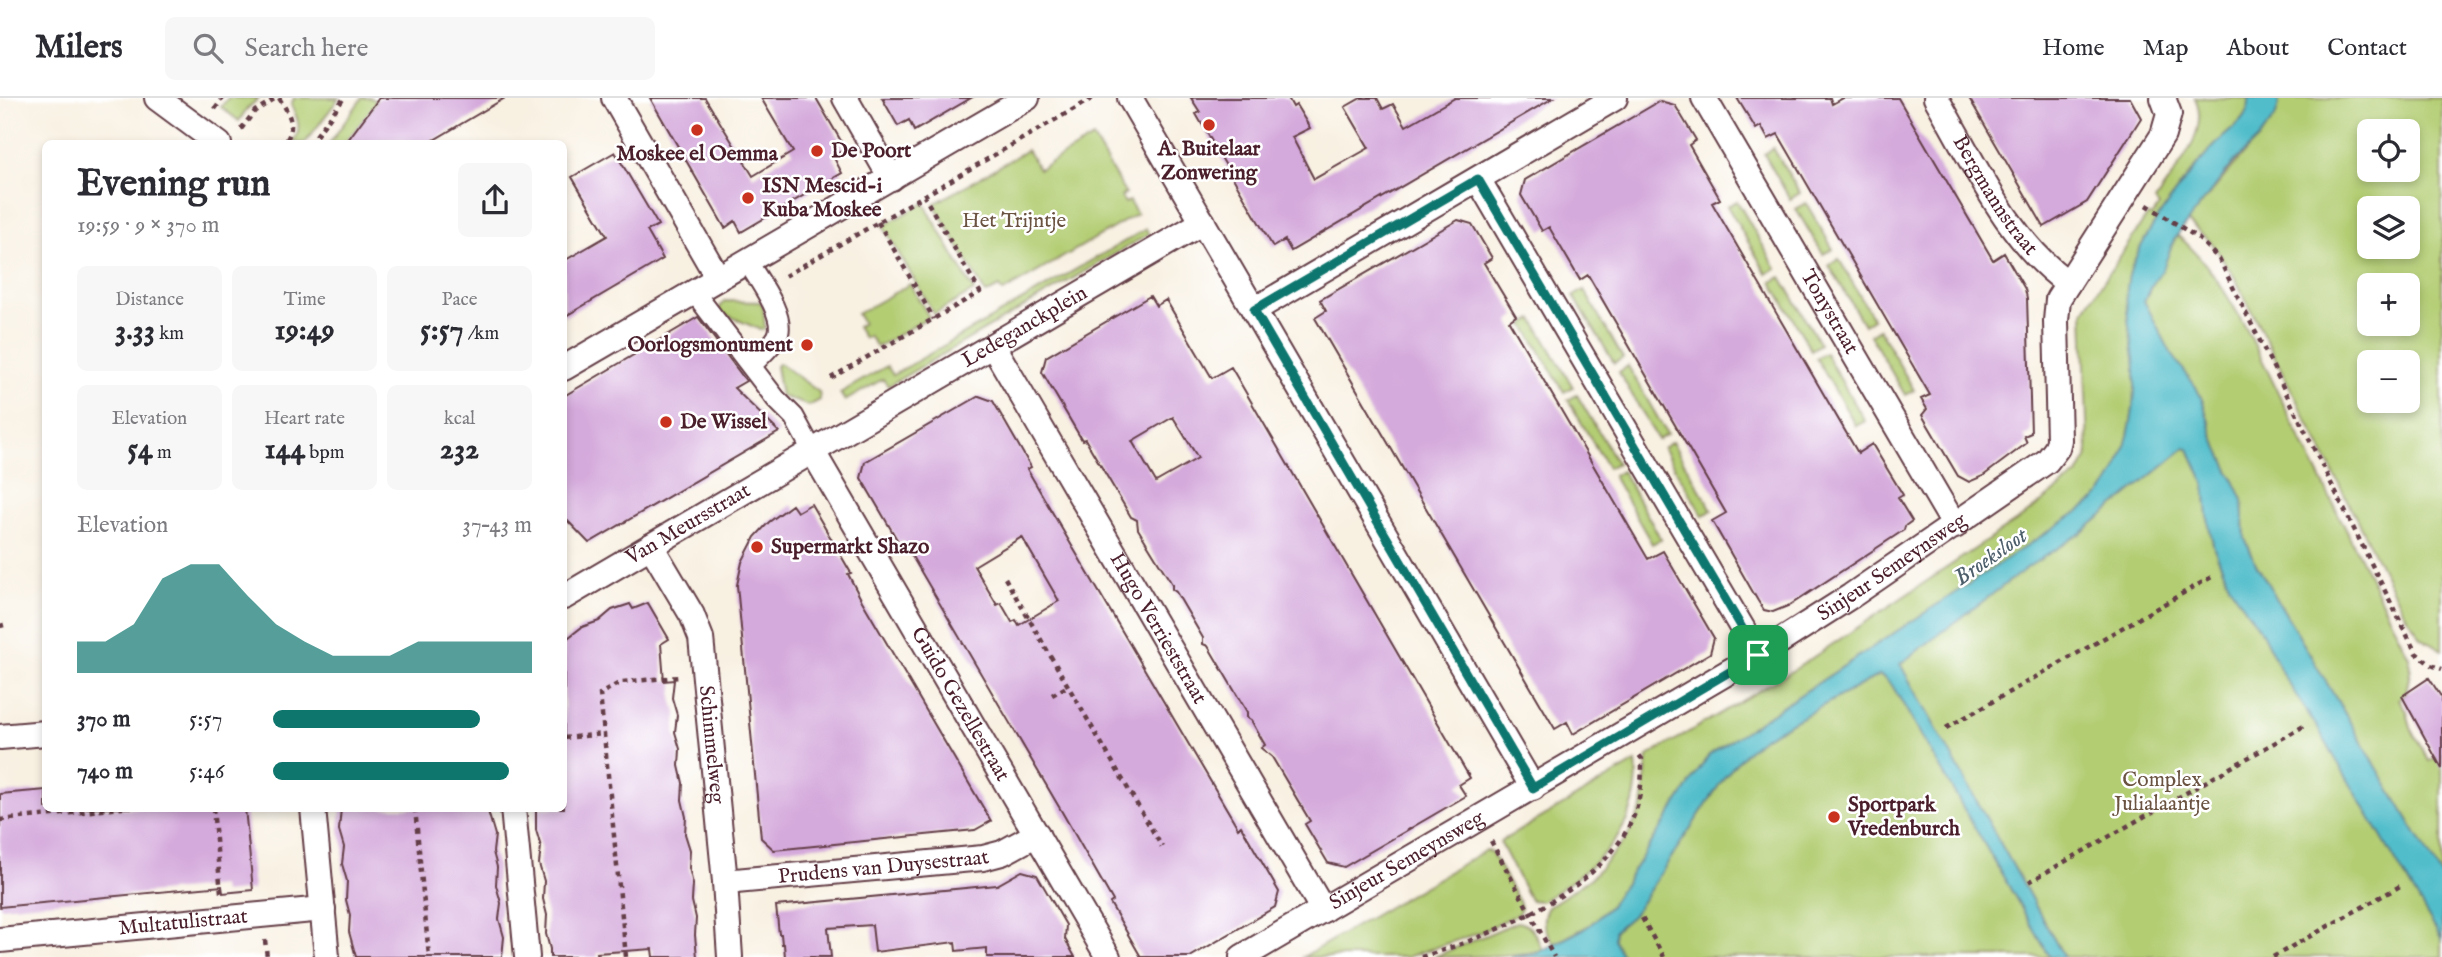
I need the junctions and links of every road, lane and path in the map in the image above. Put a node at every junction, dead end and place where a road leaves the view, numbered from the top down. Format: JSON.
{"nodes":[{"id":1,"x":157,"y":98,"type":"edge"},
{"id":2,"x":278,"y":98,"type":"edge"},
{"id":3,"x":344,"y":98,"type":"edge"},
{"id":4,"x":614,"y":98,"type":"edge"},
{"id":5,"x":845,"y":98,"type":"edge"},
{"id":6,"x":1027,"y":98,"type":"edge"},
{"id":7,"x":1093,"y":98,"type":"edge"},
{"id":8,"x":1130,"y":98,"type":"edge"},
{"id":9,"x":1615,"y":98,"type":"edge"},
{"id":10,"x":1704,"y":98,"type":"edge"},
{"id":11,"x":1936,"y":98,"type":"edge"},
{"id":12,"x":2163,"y":98,"type":"edge"},
{"id":13,"x":240,"y":130,"type":"dead end"},
{"id":14,"x":214,"y":140,"type":"edge"},
{"id":15,"x":287,"y":140,"type":"edge"},
{"id":16,"x":313,"y":140,"type":"edge"},
{"id":17,"x":891,"y":178,"type":"junction"},
{"id":18,"x":1478,"y":179,"type":"junction"},
{"id":19,"x":924,"y":196,"type":"junction"},
{"id":20,"x":2154,"y":210,"type":"dead end"},
{"id":21,"x":878,"y":222,"type":"junction"},
{"id":22,"x":1203,"y":222,"type":"junction"},
{"id":23,"x":747,"y":261,"type":"junction"},
{"id":24,"x":718,"y":278,"type":"junction"},
{"id":25,"x":2068,"y":283,"type":"junction"},
{"id":26,"x":769,"y":285,"type":"junction"},
{"id":27,"x":694,"y":292,"type":"junction"},
{"id":28,"x":1254,"y":310,"type":"junction"},
{"id":29,"x":934,"y":319,"type":"junction"},
{"id":30,"x":993,"y":346,"type":"junction"},
{"id":31,"x":567,"y":366,"type":"edge"},
{"id":32,"x":751,"y":366,"type":"junction"},
{"id":33,"x":831,"y":379,"type":"dead end"},
{"id":34,"x":814,"y":452,"type":"junction"},
{"id":35,"x":1955,"y":526,"type":"junction"},
{"id":36,"x":651,"y":546,"type":"junction"},
{"id":37,"x":2215,"y":575,"type":"dead end"},
{"id":38,"x":1005,"y":578,"type":"dead end"},
{"id":39,"x":567,"y":595,"type":"edge"},
{"id":40,"x":1758,"y":655,"type":"junction"},
{"id":41,"x":2442,"y":668,"type":"edge"},
{"id":42,"x":674,"y":677,"type":"dead end"},
{"id":43,"x":1068,"y":686,"type":"junction"},
{"id":44,"x":1052,"y":695,"type":"dead end"},
{"id":45,"x":2304,"y":726,"type":"dead end"},
{"id":46,"x":1946,"y":728,"type":"dead end"},
{"id":47,"x":1627,"y":732,"type":"junction"},
{"id":48,"x":42,"y":733,"type":"edge"},
{"id":49,"x":604,"y":734,"type":"junction"},
{"id":50,"x":0,"y":737,"type":"edge"},
{"id":51,"x":567,"y":737,"type":"edge"},
{"id":52,"x":1533,"y":788,"type":"junction"},
{"id":53,"x":82,"y":812,"type":"edge"},
{"id":54,"x":213,"y":812,"type":"edge"},
{"id":55,"x":313,"y":812,"type":"edge"},
{"id":56,"x":415,"y":812,"type":"edge"},
{"id":57,"x":513,"y":812,"type":"edge"},
{"id":58,"x":0,"y":820,"type":"edge"},
{"id":59,"x":1479,"y":820,"type":"junction"},
{"id":60,"x":1037,"y":834,"type":"junction"},
{"id":61,"x":1162,"y":847,"type":"dead end"},
{"id":62,"x":725,"y":882,"type":"junction"},
{"id":63,"x":2029,"y":882,"type":"dead end"},
{"id":64,"x":2402,"y":884,"type":"dead end"},
{"id":65,"x":220,"y":885,"type":"dead end"},
{"id":66,"x":323,"y":909,"type":"junction"},
{"id":67,"x":1323,"y":910,"type":"junction"},
{"id":68,"x":1530,"y":913,"type":"junction"},
{"id":69,"x":1642,"y":918,"type":"dead end"},
{"id":70,"x":0,"y":940,"type":"edge"},
{"id":71,"x":327,"y":957,"type":"edge"},
{"id":72,"x":429,"y":957,"type":"edge"},
{"id":73,"x":527,"y":957,"type":"edge"},
{"id":74,"x":626,"y":957,"type":"edge"},
{"id":75,"x":730,"y":957,"type":"edge"},
{"id":76,"x":1108,"y":957,"type":"edge"},
{"id":77,"x":1242,"y":957,"type":"edge"},
{"id":78,"x":1420,"y":957,"type":"edge"},
{"id":79,"x":1554,"y":957,"type":"edge"},
{"id":80,"x":1664,"y":957,"type":"edge"},
{"id":81,"x":2273,"y":957,"type":"edge"}],
"edges":[{"from":1,"to":14,"type":"street"},
{"from":2,"to":13,"type":"path"},
{"from":2,"to":15,"type":"path"},
{"from":3,"to":16,"type":"path"},
{"from":4,"to":24,"type":"street"},
{"from":5,"to":17,"type":"street"},
{"from":6,"to":17,"type":"street"},
{"from":7,"to":19,"type":"path"},
{"from":8,"to":22,"type":"street"},
{"from":9,"to":18,"type":"street"},
{"from":10,"to":35,"type":"street","name":"Tonystraat"},
{"from":11,"to":25,"type":"street","name":"Bergmannstraat"},
{"from":12,"to":25,"type":"street","name":"Sinjeur Semeynsweg"},
{"from":17,"to":23,"type":"street"},
{"from":18,"to":28,"type":"street"},
{"from":18,"to":40,"type":"street"},
{"from":19,"to":21,"type":"path"},
{"from":19,"to":29,"type":"path"},
{"from":20,"to":41,"type":"path"},
{"from":21,"to":26,"type":"path"},
{"from":21,"to":29,"type":"path"},
{"from":22,"to":28,"type":"street"},
{"from":22,"to":30,"type":"street","name":"Ledeganckplein"},
{"from":23,"to":24,"type":"street"},
{"from":23,"to":26,"type":"street"},
{"from":24,"to":27,"type":"street"},
{"from":25,"to":35,"type":"street","name":"Sinjeur Semeynsweg"},
{"from":26,"to":32,"type":"street"},
{"from":27,"to":31,"type":"street"},
{"from":27,"to":32,"type":"street"},
{"from":28,"to":52,"type":"street"},
{"from":29,"to":33,"type":"path"},
{"from":30,"to":34,"type":"street","name":"Ledeganckplein"},
{"from":30,"to":67,"type":"street","name":"Hugo Verrieststraat"},
{"from":32,"to":34,"type":"street"},
{"from":34,"to":36,"type":"street","name":"Van Meursstraat"},
{"from":34,"to":60,"type":"street","name":"Guido Gezellestraat"},
{"from":35,"to":40,"type":"street","name":"Sinjeur Semeynsweg"},
{"from":36,"to":39,"type":"street","name":"Van Meursstraat"},
{"from":36,"to":62,"type":"street","name":"Schimmelweg"},
{"from":37,"to":46,"type":"path"},
{"from":38,"to":43,"type":"path"},
{"from":40,"to":47,"type":"street","name":"Sinjeur Semeynsweg"},
{"from":42,"to":49,"type":"path"},
{"from":43,"to":44,"type":"path"},
{"from":43,"to":61,"type":"path"},
{"from":45,"to":63,"type":"path"},
{"from":47,"to":52,"type":"street","name":"Sinjeur Semeynsweg"},
{"from":47,"to":68,"type":"path"},
{"from":48,"to":50,"type":"street"},
{"from":49,"to":51,"type":"path"},
{"from":49,"to":74,"type":"path"},
{"from":52,"to":59,"type":"street","name":"Sinjeur Semeynsweg"},
{"from":53,"to":58,"type":"path"},
{"from":54,"to":65,"type":"path"},
{"from":55,"to":66,"type":"street"},
{"from":56,"to":72,"type":"path"},
{"from":57,"to":73,"type":"street"},
{"from":59,"to":67,"type":"street","name":"Sinjeur Semeynsweg"},
{"from":59,"to":68,"type":"path"},
{"from":60,"to":62,"type":"street","name":"Prudens van Duysestraat"},
{"from":60,"to":76,"type":"street","name":"Guido Gezellestraat"},
{"from":62,"to":75,"type":"street","name":"Schimmelweg"},
{"from":64,"to":81,"type":"path"},
{"from":66,"to":70,"type":"street","name":"Multatulistraat"},
{"from":66,"to":71,"type":"street"},
{"from":67,"to":77,"type":"street","name":"Sinjeur Semeynsweg"},
{"from":68,"to":78,"type":"path"},
{"from":68,"to":79,"type":"path"},
{"from":69,"to":80,"type":"path"}]}
